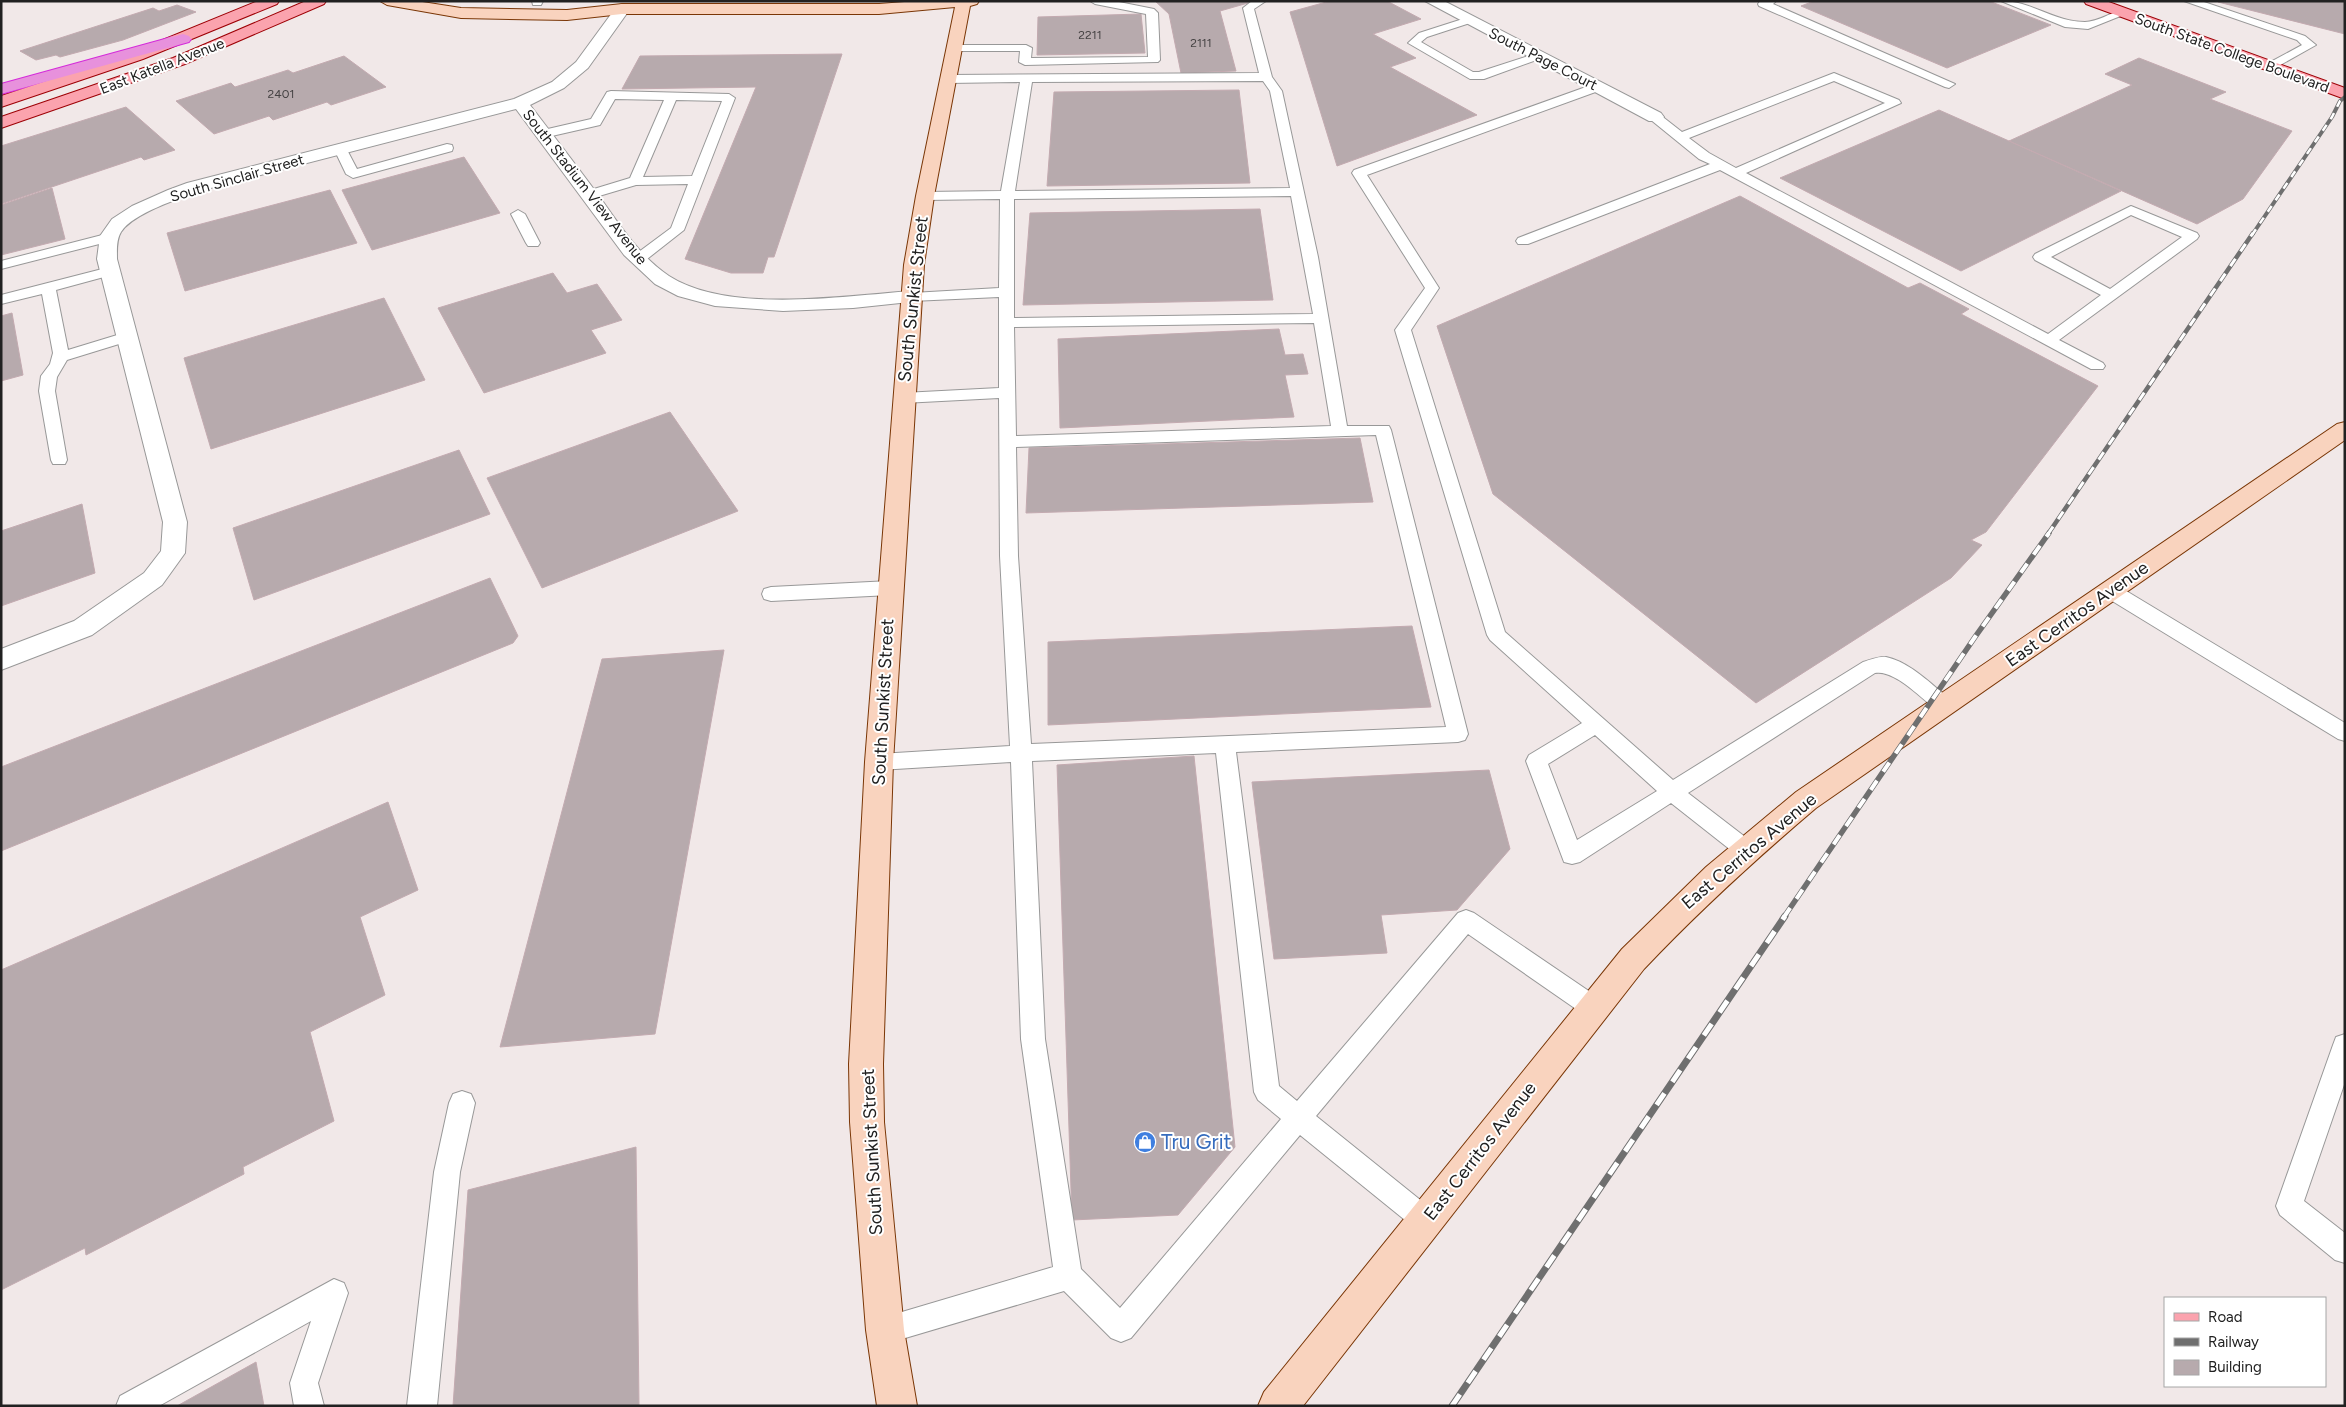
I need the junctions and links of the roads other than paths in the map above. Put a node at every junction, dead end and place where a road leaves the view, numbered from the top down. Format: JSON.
{"nodes":[{"id":1,"x":272,"y":1,"type":"edge"},
{"id":2,"x":319,"y":1,"type":"edge"},
{"id":3,"x":387,"y":1,"type":"edge"},
{"id":4,"x":467,"y":1,"type":"edge"},
{"id":5,"x":1094,"y":1,"type":"edge"},
{"id":6,"x":1260,"y":1,"type":"edge"},
{"id":7,"x":1432,"y":1,"type":"edge"},
{"id":8,"x":1771,"y":1,"type":"edge"},
{"id":9,"x":2006,"y":1,"type":"edge"},
{"id":10,"x":2189,"y":1,"type":"edge"},
{"id":11,"x":538,"y":2,"type":"edge"},
{"id":12,"x":968,"y":2,"type":"edge"},
{"id":13,"x":2096,"y":2,"type":"edge"},
{"id":14,"x":622,"y":9,"type":"junction"},
{"id":15,"x":2122,"y":13,"type":"junction"},
{"id":16,"x":1469,"y":20,"type":"junction"},
{"id":17,"x":183,"y":39,"type":"junction"},
{"id":18,"x":954,"y":48,"type":"junction"},
{"id":19,"x":1538,"y":56,"type":"junction"},
{"id":20,"x":2269,"y":66,"type":"junction"},
{"id":21,"x":1266,"y":77,"type":"junction"},
{"id":22,"x":1027,"y":78,"type":"junction"},
{"id":23,"x":948,"y":80,"type":"junction"},
{"id":24,"x":1949,"y":84,"type":"dead end"},
{"id":25,"x":1597,"y":87,"type":"junction"},
{"id":26,"x":1,"y":89,"type":"edge"},
{"id":27,"x":2345,"y":94,"type":"edge"},
{"id":28,"x":671,"y":97,"type":"junction"},
{"id":29,"x":1,"y":102,"type":"edge"},
{"id":30,"x":520,"y":103,"type":"junction"},
{"id":31,"x":1655,"y":117,"type":"joint"},
{"id":32,"x":1,"y":123,"type":"edge"},
{"id":33,"x":543,"y":134,"type":"junction"},
{"id":34,"x":1680,"y":137,"type":"junction"},
{"id":35,"x":447,"y":148,"type":"dead end"},
{"id":36,"x":340,"y":149,"type":"junction"},
{"id":37,"x":1720,"y":165,"type":"junction"},
{"id":38,"x":1735,"y":173,"type":"junction"},
{"id":39,"x":697,"y":180,"type":"junction"},
{"id":40,"x":635,"y":181,"type":"junction"},
{"id":41,"x":1297,"y":192,"type":"junction"},
{"id":42,"x":589,"y":195,"type":"junction"},
{"id":43,"x":925,"y":196,"type":"junction"},
{"id":44,"x":1007,"y":196,"type":"junction"},
{"id":45,"x":518,"y":214,"type":"dead end"},
{"id":46,"x":110,"y":237,"type":"junction"},
{"id":47,"x":1523,"y":241,"type":"dead end"},
{"id":48,"x":533,"y":243,"type":"dead end"},
{"id":49,"x":637,"y":260,"type":"junction"},
{"id":50,"x":1,"y":265,"type":"edge"},
{"id":51,"x":110,"y":271,"type":"junction"},
{"id":52,"x":48,"y":287,"type":"junction"},
{"id":53,"x":1006,"y":292,"type":"junction"},
{"id":54,"x":2111,"y":294,"type":"junction"},
{"id":55,"x":912,"y":297,"type":"junction"},
{"id":56,"x":1,"y":300,"type":"edge"},
{"id":57,"x":1320,"y":318,"type":"junction"},
{"id":58,"x":1006,"y":323,"type":"junction"},
{"id":59,"x":127,"y":337,"type":"junction"},
{"id":60,"x":2049,"y":340,"type":"junction"},
{"id":61,"x":60,"y":357,"type":"junction"},
{"id":62,"x":2097,"y":366,"type":"dead end"},
{"id":63,"x":1007,"y":393,"type":"junction"},
{"id":64,"x":903,"y":398,"type":"junction"},
{"id":65,"x":2345,"y":429,"type":"edge"},
{"id":66,"x":1340,"y":431,"type":"junction"},
{"id":67,"x":1008,"y":442,"type":"junction"},
{"id":68,"x":59,"y":460,"type":"dead end"},
{"id":69,"x":890,"y":588,"type":"junction"},
{"id":70,"x":2111,"y":591,"type":"junction"},
{"id":71,"x":771,"y":594,"type":"dead end"},
{"id":72,"x":1,"y":660,"type":"edge"},
{"id":73,"x":1944,"y":705,"type":"junction"},
{"id":74,"x":1596,"y":724,"type":"junction"},
{"id":75,"x":2345,"y":733,"type":"edge"},
{"id":76,"x":1225,"y":744,"type":"junction"},
{"id":77,"x":1021,"y":753,"type":"junction"},
{"id":78,"x":879,"y":762,"type":"junction"},
{"id":79,"x":1672,"y":792,"type":"junction"},
{"id":80,"x":1745,"y":849,"type":"junction"},
{"id":81,"x":1594,"y":1008,"type":"junction"},
{"id":82,"x":2345,"y":1045,"type":"edge"},
{"id":83,"x":462,"y":1103,"type":"dead end"},
{"id":84,"x":1299,"y":1118,"type":"junction"},
{"id":85,"x":1425,"y":1220,"type":"junction"},
{"id":86,"x":2345,"y":1250,"type":"edge"},
{"id":87,"x":1068,"y":1276,"type":"junction"},
{"id":88,"x":885,"y":1330,"type":"junction"},
{"id":89,"x":130,"y":1406,"type":"edge"},
{"id":90,"x":308,"y":1406,"type":"edge"},
{"id":91,"x":422,"y":1406,"type":"edge"},
{"id":92,"x":897,"y":1406,"type":"edge"},
{"id":93,"x":1278,"y":1406,"type":"edge"}],
"edges":[{"from":1,"to":17,"type":"main road","name":"East Katella Avenue"},
{"from":2,"to":32,"type":"main road","name":"East Katella Avenue"},
{"from":3,"to":14,"type":"street"},
{"from":4,"to":11,"type":"street"},
{"from":5,"to":18,"type":"lane"},
{"from":6,"to":21,"type":"lane"},
{"from":7,"to":16,"type":"street","name":"South Page Court"},
{"from":8,"to":24,"type":"lane"},
{"from":9,"to":15,"type":"lane"},
{"from":10,"to":20,"type":"lane"},
{"from":11,"to":14,"type":"street"},
{"from":12,"to":14,"type":"street"},
{"from":12,"to":18,"type":"street","name":"South Sunkist Street"},
{"from":13,"to":15,"type":"main road","name":"South State College Boulevard"},
{"from":14,"to":30,"type":"street","name":"South Sinclair Street"},
{"from":15,"to":20,"type":"main road","name":"South State College Boulevard"},
{"from":16,"to":19,"type":"street","name":"South Page Court"},
{"from":16,"to":19,"type":"lane"},
{"from":17,"to":26,"type":"highway"},
{"from":17,"to":29,"type":"main road","name":"East Katella Avenue"},
{"from":18,"to":23,"type":"street","name":"South Sunkist Street"},
{"from":19,"to":25,"type":"street","name":"South Page Court"},
{"from":20,"to":27,"type":"main road","name":"South State College Boulevard"},
{"from":21,"to":22,"type":"lane"},
{"from":21,"to":41,"type":"lane"},
{"from":22,"to":23,"type":"lane"},
{"from":22,"to":44,"type":"lane"},
{"from":23,"to":43,"type":"street","name":"South Sunkist Street"},
{"from":25,"to":31,"type":"street","name":"South Page Court"},
{"from":25,"to":74,"type":"lane"},
{"from":28,"to":33,"type":"lane"},
{"from":28,"to":39,"type":"lane"},
{"from":28,"to":40,"type":"lane"},
{"from":30,"to":33,"type":"street","name":"South Stadium View Avenue"},
{"from":30,"to":36,"type":"street","name":"South Sinclair Street"},
{"from":31,"to":34,"type":"lane"},
{"from":33,"to":42,"type":"street","name":"South Stadium View Avenue"},
{"from":34,"to":37,"type":"lane"},
{"from":34,"to":38,"type":"lane"},
{"from":35,"to":36,"type":"lane"},
{"from":36,"to":46,"type":"street","name":"South Sinclair Street"},
{"from":37,"to":38,"type":"lane"},
{"from":37,"to":47,"type":"lane"},
{"from":38,"to":60,"type":"lane"},
{"from":39,"to":40,"type":"lane"},
{"from":39,"to":49,"type":"lane"},
{"from":40,"to":42,"type":"lane"},
{"from":41,"to":44,"type":"lane"},
{"from":41,"to":57,"type":"lane"},
{"from":42,"to":49,"type":"street","name":"South Stadium View Avenue"},
{"from":43,"to":44,"type":"lane"},
{"from":43,"to":55,"type":"street","name":"South Sunkist Street"},
{"from":44,"to":53,"type":"lane"},
{"from":45,"to":48,"type":"lane"},
{"from":46,"to":50,"type":"lane"},
{"from":46,"to":51,"type":"street"},
{"from":49,"to":55,"type":"street","name":"South Stadium View Avenue"},
{"from":51,"to":52,"type":"lane"},
{"from":51,"to":59,"type":"street"},
{"from":52,"to":56,"type":"lane"},
{"from":52,"to":61,"type":"lane"},
{"from":53,"to":55,"type":"lane"},
{"from":53,"to":58,"type":"lane"},
{"from":54,"to":54,"type":"lane"},
{"from":54,"to":60,"type":"lane"},
{"from":55,"to":64,"type":"street","name":"South Sunkist Street"},
{"from":57,"to":58,"type":"lane"},
{"from":57,"to":66,"type":"lane"},
{"from":58,"to":63,"type":"lane"},
{"from":59,"to":61,"type":"lane"},
{"from":59,"to":72,"type":"street"},
{"from":60,"to":62,"type":"lane"},
{"from":61,"to":68,"type":"lane"},
{"from":63,"to":64,"type":"lane"},
{"from":63,"to":67,"type":"lane"},
{"from":64,"to":69,"type":"street","name":"South Sunkist Street"},
{"from":65,"to":70,"type":"street","name":"East Cerritos Avenue"},
{"from":66,"to":67,"type":"lane"},
{"from":66,"to":76,"type":"lane"},
{"from":67,"to":77,"type":"lane"},
{"from":69,"to":71,"type":"lane"},
{"from":69,"to":78,"type":"street","name":"South Sunkist Street"},
{"from":70,"to":73,"type":"street","name":"East Cerritos Avenue"},
{"from":70,"to":75,"type":"lane"},
{"from":73,"to":79,"type":"lane"},
{"from":73,"to":80,"type":"street","name":"East Cerritos Avenue"},
{"from":74,"to":79,"type":"lane"},
{"from":74,"to":79,"type":"lane"},
{"from":76,"to":77,"type":"lane"},
{"from":76,"to":84,"type":"lane"},
{"from":77,"to":78,"type":"lane"},
{"from":77,"to":87,"type":"lane"},
{"from":78,"to":88,"type":"street","name":"South Sunkist Street"},
{"from":79,"to":80,"type":"lane"},
{"from":80,"to":81,"type":"street","name":"East Cerritos Avenue"},
{"from":81,"to":84,"type":"lane"},
{"from":81,"to":85,"type":"street","name":"East Cerritos Avenue"},
{"from":82,"to":86,"type":"lane"},
{"from":83,"to":91,"type":"lane"},
{"from":84,"to":85,"type":"lane"},
{"from":84,"to":87,"type":"lane"},
{"from":85,"to":93,"type":"street","name":"East Cerritos Avenue"},
{"from":87,"to":88,"type":"lane"},
{"from":88,"to":92,"type":"street","name":"South Sunkist Street"},
{"from":89,"to":90,"type":"lane"}]}
